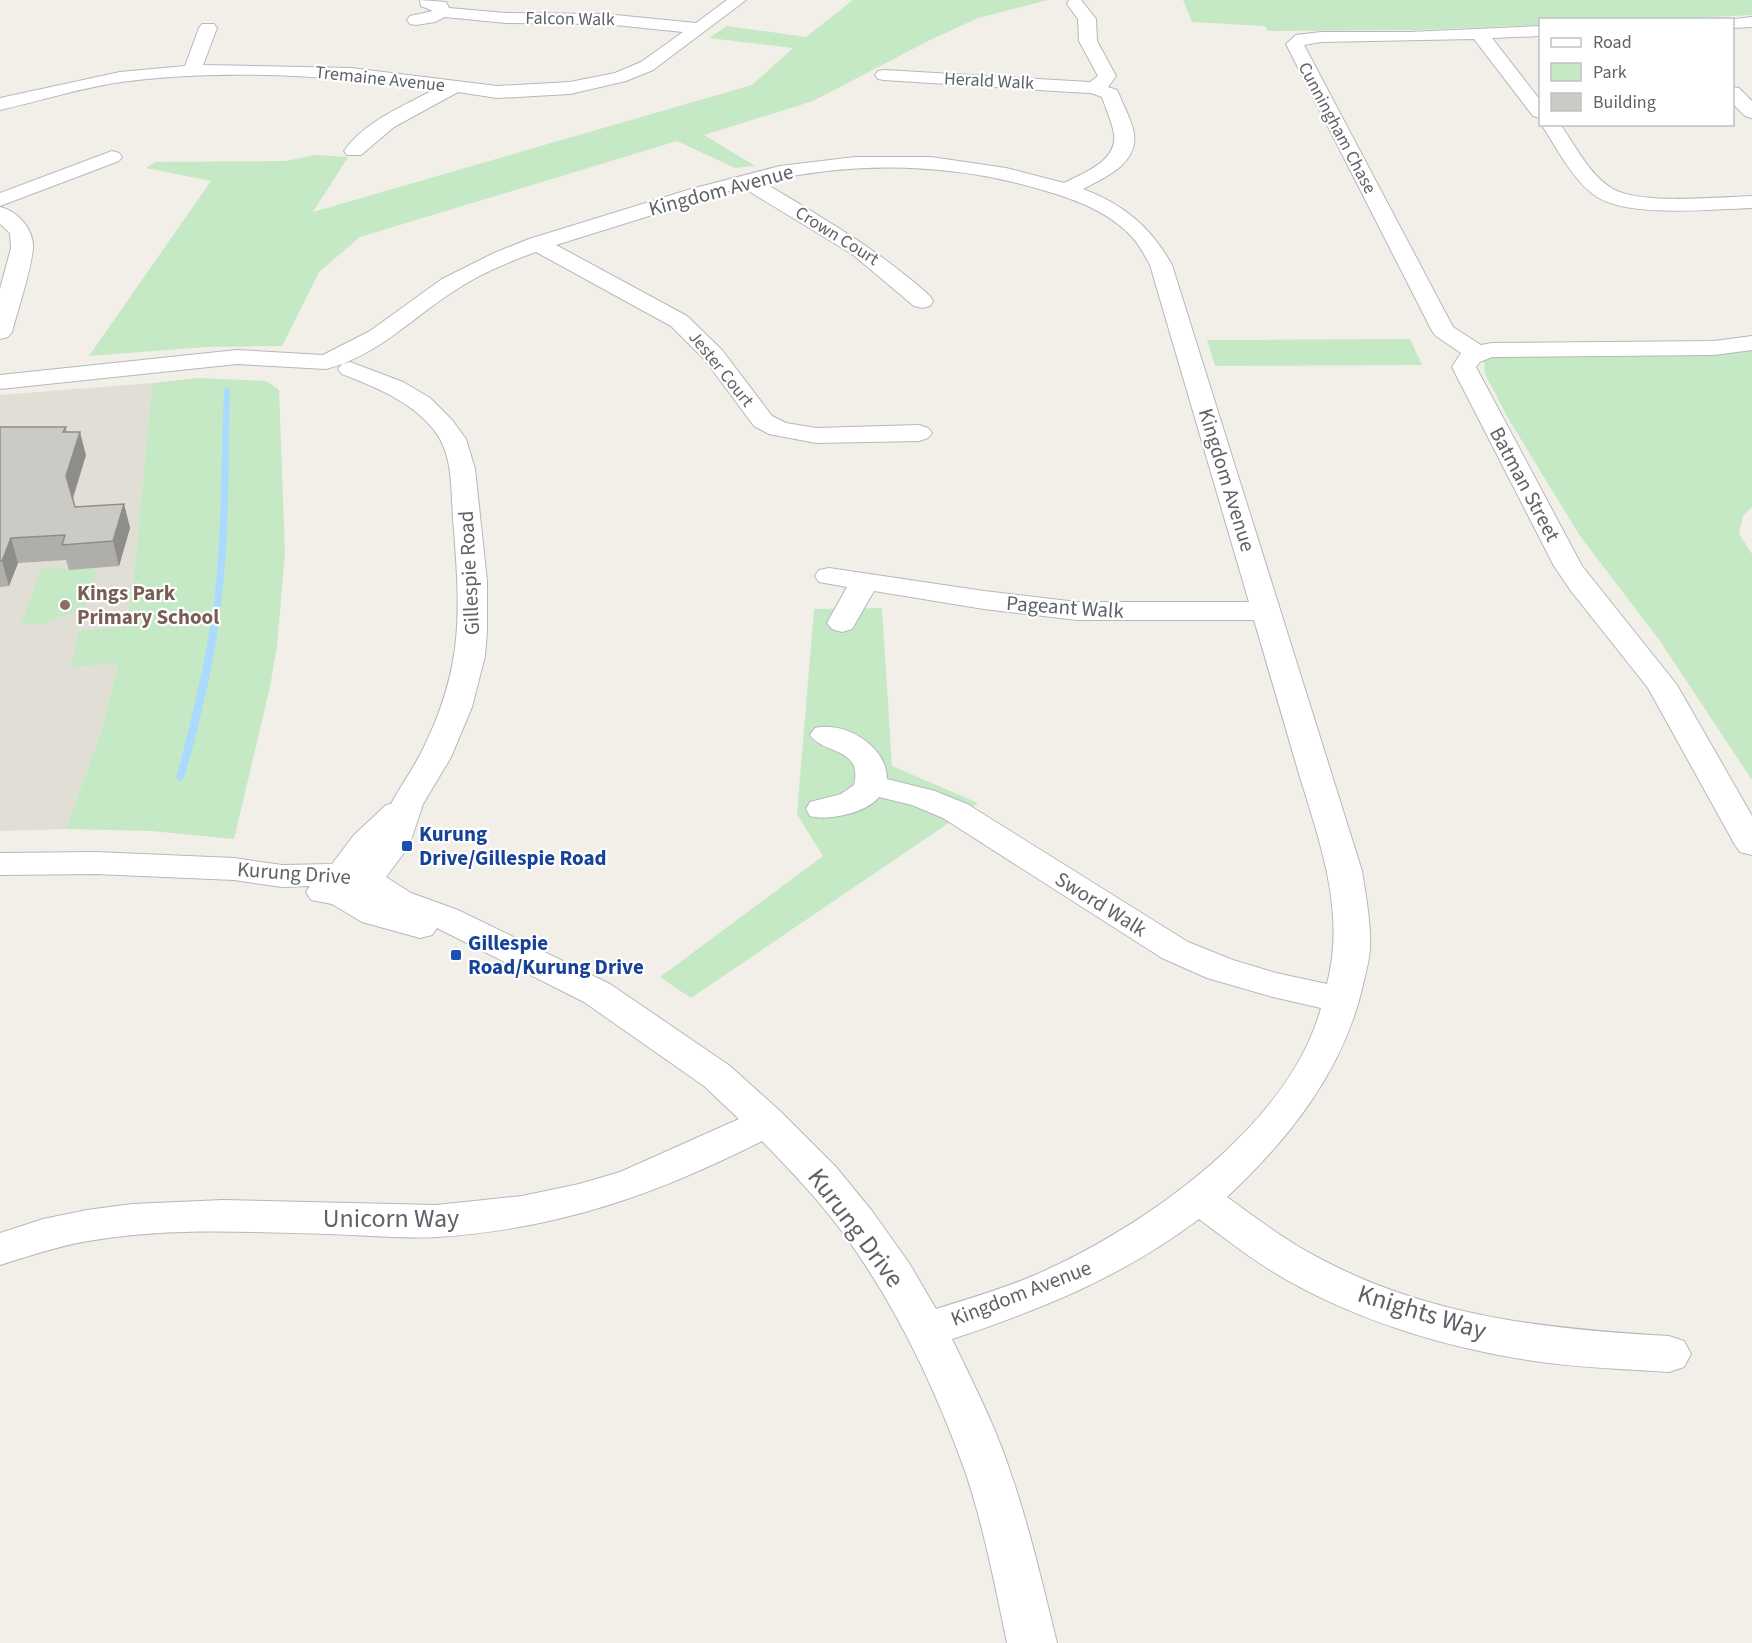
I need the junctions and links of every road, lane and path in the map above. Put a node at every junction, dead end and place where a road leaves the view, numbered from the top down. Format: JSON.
{"nodes":[{"id":1,"x":738,"y":0,"type":"edge"},
{"id":2,"x":427,"y":2,"type":"dead end"},
{"id":3,"x":1075,"y":4,"type":"dead end"},
{"id":4,"x":442,"y":12,"type":"junction"},
{"id":5,"x":416,"y":20,"type":"dead end"},
{"id":6,"x":1752,"y":22,"type":"edge"},
{"id":7,"x":1734,"y":23,"type":"edge"},
{"id":8,"x":208,"y":28,"type":"dead end"},
{"id":9,"x":699,"y":28,"type":"junction"},
{"id":10,"x":1539,"y":31,"type":"edge"},
{"id":11,"x":1479,"y":34,"type":"junction"},
{"id":12,"x":192,"y":71,"type":"junction"},
{"id":13,"x":884,"y":75,"type":"dead end"},
{"id":14,"x":0,"y":87,"type":"edge"},
{"id":15,"x":454,"y":87,"type":"junction"},
{"id":16,"x":1094,"y":88,"type":"junction"},
{"id":17,"x":1734,"y":94,"type":"edge"},
{"id":18,"x":8,"y":102,"type":"edge"},
{"id":19,"x":1539,"y":111,"type":"edge"},
{"id":20,"x":1752,"y":112,"type":"edge"},
{"id":21,"x":1551,"y":126,"type":"edge"},
{"id":22,"x":354,"y":151,"type":"dead end"},
{"id":23,"x":112,"y":157,"type":"dead end"},
{"id":24,"x":745,"y":180,"type":"junction"},
{"id":25,"x":1066,"y":190,"type":"junction"},
{"id":26,"x":0,"y":200,"type":"edge"},
{"id":27,"x":1752,"y":202,"type":"edge"},
{"id":28,"x":0,"y":213,"type":"edge"},
{"id":29,"x":537,"y":244,"type":"junction"},
{"id":30,"x":9,"y":268,"type":"edge"},
{"id":31,"x":922,"y":301,"type":"dead end"},
{"id":32,"x":0,"y":332,"type":"edge"},
{"id":33,"x":1752,"y":343,"type":"edge"},
{"id":34,"x":1478,"y":354,"type":"junction"},
{"id":35,"x":334,"y":368,"type":"junction"},
{"id":36,"x":0,"y":382,"type":"edge"},
{"id":37,"x":919,"y":434,"type":"dead end"},
{"id":38,"x":829,"y":576,"type":"dead end"},
{"id":39,"x":865,"y":581,"type":"junction"},
{"id":40,"x":1266,"y":611,"type":"junction"},
{"id":41,"x":842,"y":623,"type":"dead end"},
{"id":42,"x":826,"y":735,"type":"dead end"},
{"id":43,"x":870,"y":786,"type":"junction"},
{"id":44,"x":822,"y":809,"type":"dead end"},
{"id":45,"x":1752,"y":845,"type":"edge"},
{"id":46,"x":0,"y":864,"type":"edge"},
{"id":47,"x":350,"y":882,"type":"junction"},
{"id":48,"x":1342,"y":1000,"type":"junction"},
{"id":49,"x":767,"y":1122,"type":"junction"},
{"id":50,"x":1199,"y":1198,"type":"junction"},
{"id":51,"x":0,"y":1249,"type":"edge"},
{"id":52,"x":926,"y":1330,"type":"junction"},
{"id":53,"x":1670,"y":1354,"type":"dead end"},
{"id":54,"x":1032,"y":1643,"type":"edge"}],
"edges":[{"from":1,"to":9,"type":"street","name":"Tremaine Avenue"},
{"from":2,"to":4,"type":"street","name":"Falcon Walk"},
{"from":3,"to":16,"type":"street"},
{"from":4,"to":5,"type":"street","name":"Falcon Walk"},
{"from":4,"to":9,"type":"street","name":"Falcon Walk"},
{"from":6,"to":7,"type":"street"},
{"from":8,"to":12,"type":"street"},
{"from":9,"to":15,"type":"street","name":"Tremaine Avenue"},
{"from":10,"to":11,"type":"street","name":"Cunningham Chase"},
{"from":11,"to":19,"type":"street"},
{"from":11,"to":34,"type":"street","name":"Cunningham Chase"},
{"from":12,"to":15,"type":"street","name":"Tremaine Avenue"},
{"from":12,"to":18,"type":"street","name":"Tremaine Avenue"},
{"from":13,"to":16,"type":"street","name":"Herald Walk"},
{"from":14,"to":18,"type":"street"},
{"from":15,"to":22,"type":"street"},
{"from":16,"to":25,"type":"street"},
{"from":17,"to":20,"type":"street"},
{"from":21,"to":27,"type":"street"},
{"from":23,"to":26,"type":"street"},
{"from":24,"to":25,"type":"street","name":"Kingdom Avenue"},
{"from":24,"to":29,"type":"street","name":"Kingdom Avenue"},
{"from":24,"to":31,"type":"street","name":"Crown Court"},
{"from":25,"to":40,"type":"street","name":"Kingdom Avenue"},
{"from":28,"to":30,"type":"street"},
{"from":29,"to":35,"type":"street","name":"Kingdom Avenue"},
{"from":29,"to":37,"type":"street","name":"Jester Court"},
{"from":30,"to":32,"type":"street"},
{"from":33,"to":34,"type":"street"},
{"from":34,"to":45,"type":"street","name":"Batman Street"},
{"from":35,"to":36,"type":"street","name":"Gillespie Road"},
{"from":35,"to":47,"type":"street","name":"Gillespie Road"},
{"from":38,"to":39,"type":"street","name":"Pageant Walk"},
{"from":39,"to":40,"type":"street","name":"Pageant Walk"},
{"from":39,"to":41,"type":"street"},
{"from":40,"to":48,"type":"street","name":"Kingdom Avenue"},
{"from":42,"to":43,"type":"street"},
{"from":43,"to":44,"type":"street"},
{"from":43,"to":48,"type":"street","name":"Sword Walk"},
{"from":46,"to":47,"type":"street","name":"Kurung Drive"},
{"from":47,"to":49,"type":"street","name":"Kurung Drive"},
{"from":48,"to":50,"type":"street","name":"Kingdom Avenue"},
{"from":49,"to":51,"type":"street","name":"Unicorn Way"},
{"from":49,"to":52,"type":"street","name":"Kurung Drive"},
{"from":50,"to":52,"type":"street","name":"Kingdom Avenue"},
{"from":50,"to":53,"type":"street","name":"Knights Way"},
{"from":52,"to":54,"type":"street","name":"Kurung Drive"}]}
